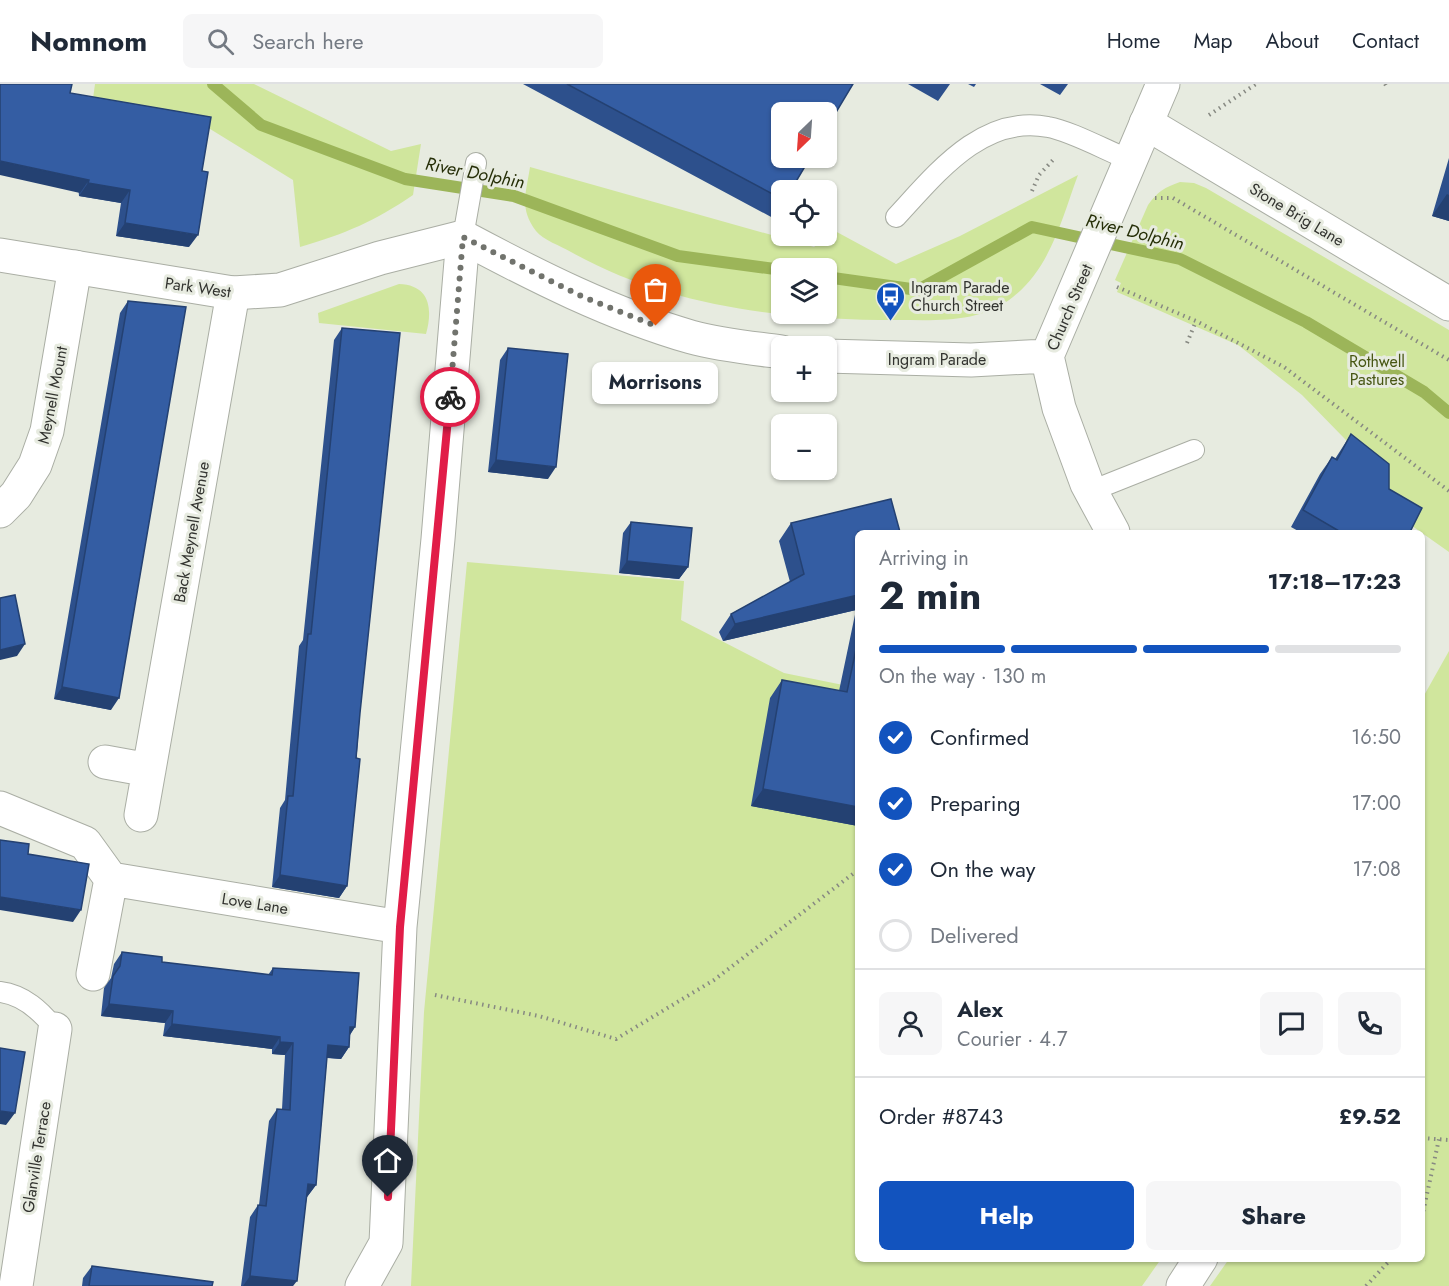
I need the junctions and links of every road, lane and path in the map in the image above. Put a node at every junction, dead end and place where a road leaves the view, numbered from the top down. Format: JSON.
{"nodes":[{"id":1,"x":1163,"y":84,"type":"edge"},
{"id":2,"x":1256,"y":84,"type":"edge"},
{"id":3,"x":1159,"y":132,"type":"junction"},
{"id":4,"x":1130,"y":160,"type":"junction"},
{"id":5,"x":476,"y":163,"type":"dead end"},
{"id":6,"x":1114,"y":196,"type":"junction"},
{"id":7,"x":896,"y":217,"type":"dead end"},
{"id":8,"x":463,"y":237,"type":"junction"},
{"id":9,"x":0,"y":255,"type":"edge"},
{"id":10,"x":75,"y":267,"type":"junction"},
{"id":11,"x":1084,"y":272,"type":"junction"},
{"id":12,"x":233,"y":293,"type":"junction"},
{"id":13,"x":1449,"y":304,"type":"edge"},
{"id":14,"x":1196,"y":321,"type":"junction"},
{"id":15,"x":1187,"y":344,"type":"dead end"},
{"id":16,"x":771,"y":350,"type":"edge"},
{"id":17,"x":837,"y":356,"type":"edge"},
{"id":18,"x":1047,"y":356,"type":"junction"},
{"id":19,"x":1449,"y":360,"type":"edge"},
{"id":20,"x":1194,"y":450,"type":"dead end"},
{"id":21,"x":1449,"y":491,"type":"edge"},
{"id":22,"x":1091,"y":492,"type":"junction"},
{"id":23,"x":0,"y":511,"type":"edge"},
{"id":24,"x":1112,"y":530,"type":"edge"},
{"id":25,"x":105,"y":762,"type":"dead end"},
{"id":26,"x":148,"y":770,"type":"junction"},
{"id":27,"x":0,"y":808,"type":"edge"},
{"id":28,"x":141,"y":815,"type":"dead end"},
{"id":29,"x":855,"y":872,"type":"edge"},
{"id":30,"x":111,"y":879,"type":"junction"},
{"id":31,"x":400,"y":927,"type":"junction"},
{"id":32,"x":93,"y":974,"type":"dead end"},
{"id":33,"x":396,"y":987,"type":"junction"},
{"id":34,"x":0,"y":992,"type":"edge"},
{"id":35,"x":55,"y":1029,"type":"joint"},
{"id":36,"x":1425,"y":1137,"type":"edge"},
{"id":37,"x":1439,"y":1139,"type":"junction"},
{"id":38,"x":1449,"y":1140,"type":"edge"},
{"id":39,"x":1425,"y":1203,"type":"edge"},
{"id":40,"x":1198,"y":1262,"type":"edge"},
{"id":41,"x":1388,"y":1262,"type":"edge"},
{"id":42,"x":16,"y":1286,"type":"edge"},
{"id":43,"x":362,"y":1286,"type":"edge"},
{"id":44,"x":1183,"y":1286,"type":"edge"},
{"id":45,"x":1366,"y":1286,"type":"edge"}],
"edges":[{"from":1,"to":3,"type":"street","name":"Church Street"},
{"from":2,"to":3,"type":"path"},
{"from":3,"to":4,"type":"street","name":"Church Street"},
{"from":3,"to":13,"type":"street","name":"Stone Brig Lane"},
{"from":4,"to":6,"type":"street","name":"Church Street"},
{"from":4,"to":7,"type":"lane"},
{"from":5,"to":8,"type":"lane"},
{"from":6,"to":11,"type":"street","name":"Church Street"},
{"from":6,"to":19,"type":"path"},
{"from":8,"to":12,"type":"street","name":"Park West"},
{"from":8,"to":16,"type":"street"},
{"from":8,"to":31,"type":"street"},
{"from":9,"to":10,"type":"street","name":"Park West"},
{"from":10,"to":12,"type":"street","name":"Park West"},
{"from":10,"to":23,"type":"street","name":"Meynell Mount"},
{"from":11,"to":14,"type":"path"},
{"from":11,"to":18,"type":"street","name":"Church Street"},
{"from":12,"to":26,"type":"street","name":"Back Meynell Avenue"},
{"from":14,"to":15,"type":"path"},
{"from":14,"to":21,"type":"path"},
{"from":17,"to":18,"type":"street","name":"Ingram Parade"},
{"from":18,"to":22,"type":"street","name":"Church Street"},
{"from":20,"to":22,"type":"lane"},
{"from":22,"to":24,"type":"street","name":"Church Street"},
{"from":25,"to":26,"type":"street"},
{"from":26,"to":28,"type":"street","name":"Back Meynell Avenue"},
{"from":27,"to":30,"type":"street"},
{"from":29,"to":33,"type":"path"},
{"from":30,"to":31,"type":"street","name":"Love Lane"},
{"from":30,"to":32,"type":"street"},
{"from":31,"to":33,"type":"street"},
{"from":33,"to":43,"type":"street"},
{"from":34,"to":35,"type":"lane"},
{"from":35,"to":42,"type":"street","name":"Glanville Terrace"},
{"from":36,"to":37,"type":"path"},
{"from":37,"to":38,"type":"path"},
{"from":37,"to":39,"type":"path"},
{"from":40,"to":44,"type":"street"},
{"from":41,"to":45,"type":"path"}]}
